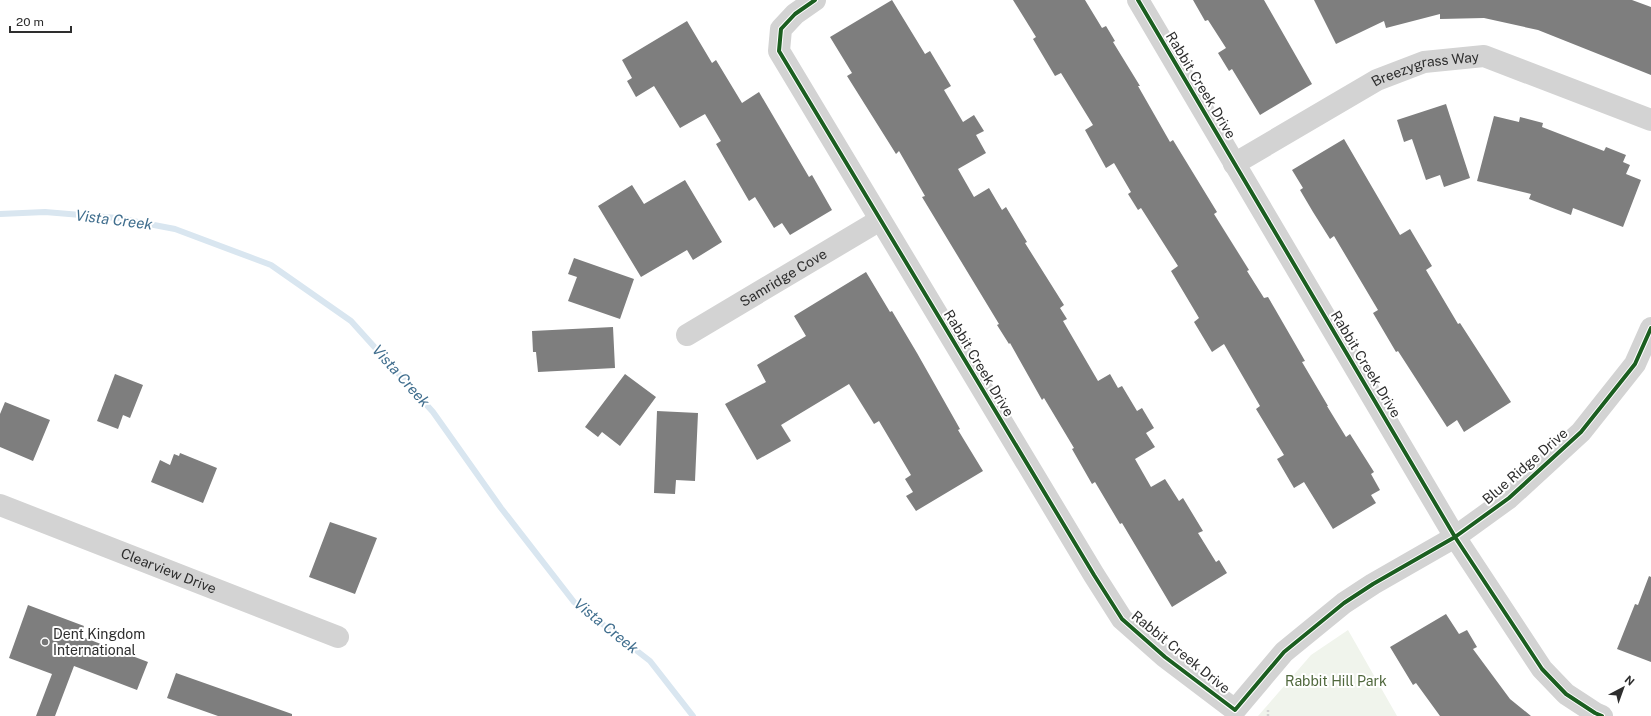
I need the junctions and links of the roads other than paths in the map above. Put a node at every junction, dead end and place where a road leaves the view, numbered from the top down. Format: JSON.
{"nodes":[{"id":1,"x":816,"y":0,"type":"edge"},
{"id":2,"x":1138,"y":0,"type":"edge"},
{"id":3,"x":1651,"y":120,"type":"edge"},
{"id":4,"x":1234,"y":164,"type":"junction"},
{"id":5,"x":880,"y":220,"type":"junction"},
{"id":6,"x":1651,"y":328,"type":"edge"},
{"id":7,"x":687,"y":335,"type":"dead end"},
{"id":8,"x":0,"y":505,"type":"edge"},
{"id":9,"x":1455,"y":537,"type":"junction"},
{"id":10,"x":338,"y":637,"type":"dead end"},
{"id":11,"x":1235,"y":710,"type":"joint"},
{"id":12,"x":1602,"y":716,"type":"edge"}],
"edges":[{"from":1,"to":5,"type":"street","name":"Rabbit Creek Drive"},
{"from":2,"to":4,"type":"street","name":"Rabbit Creek Drive"},
{"from":3,"to":4,"type":"street","name":"Breezygrass Way"},
{"from":4,"to":9,"type":"street","name":"Rabbit Creek Drive"},
{"from":5,"to":7,"type":"street","name":"Samridge Cove"},
{"from":5,"to":11,"type":"street","name":"Rabbit Creek Drive"},
{"from":6,"to":9,"type":"street","name":"Blue Ridge Drive"},
{"from":8,"to":10,"type":"street","name":"Clearview Drive"},
{"from":9,"to":11,"type":"street","name":"Blue Ridge Drive"},
{"from":9,"to":12,"type":"street","name":"Rabbit Creek Drive"}]}
